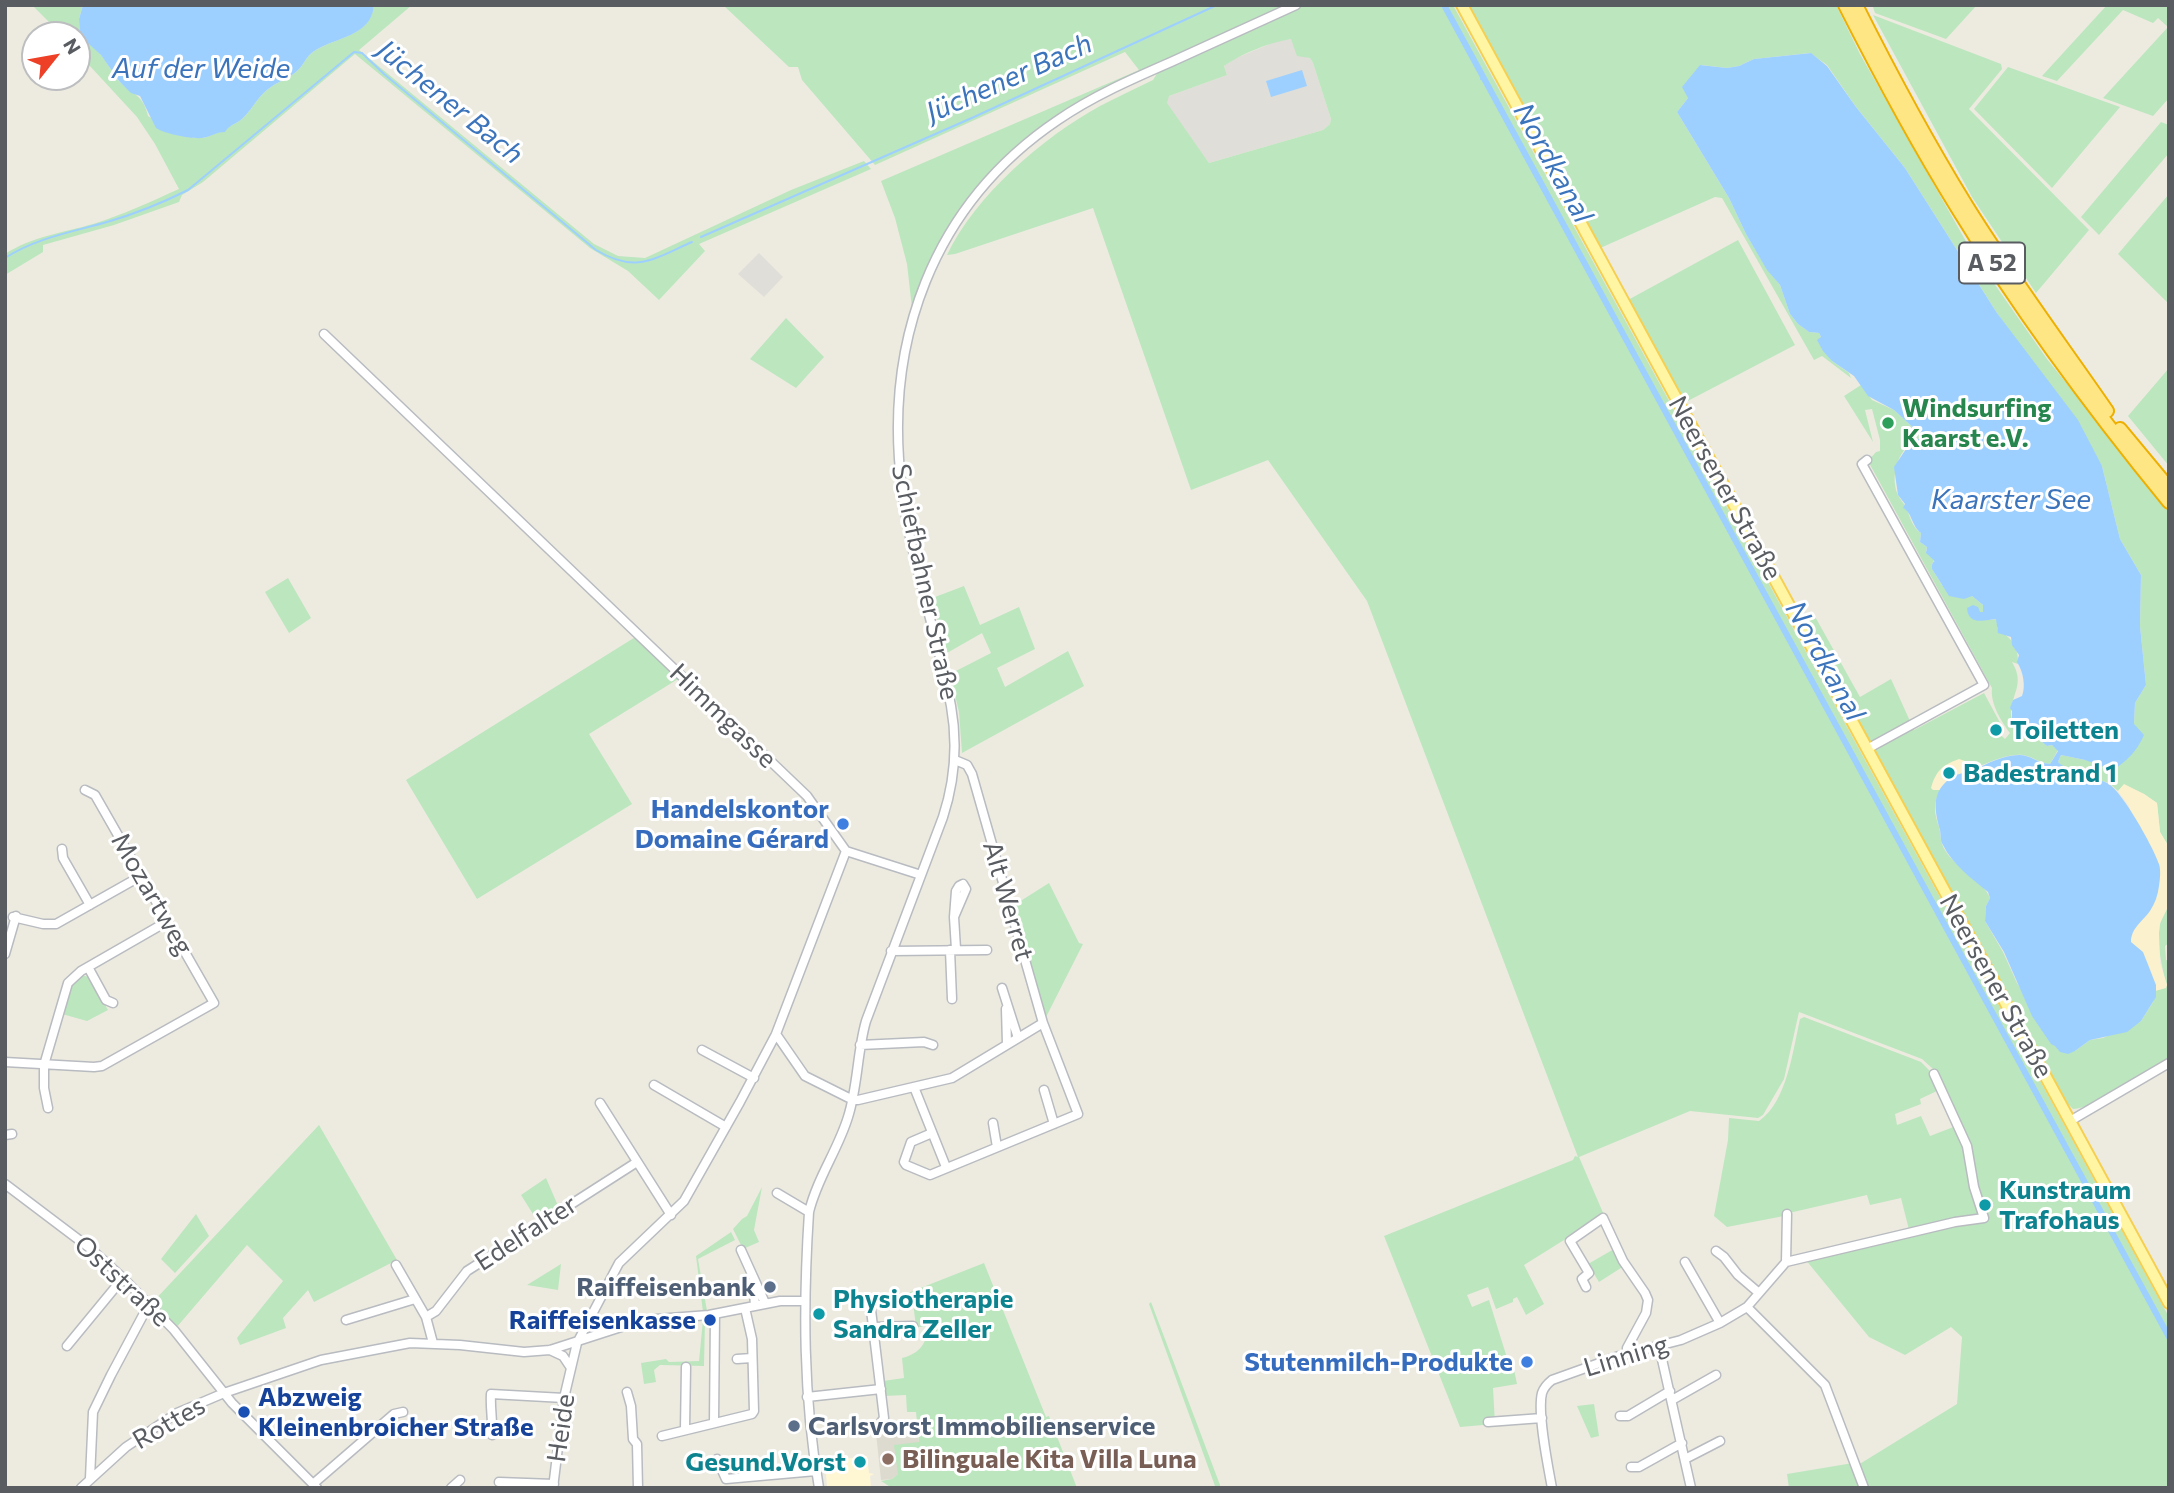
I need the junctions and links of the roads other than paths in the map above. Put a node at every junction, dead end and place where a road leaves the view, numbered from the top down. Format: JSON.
{"nodes":[{"id":1,"x":1296,"y":5,"type":"edge"},
{"id":2,"x":1462,"y":5,"type":"edge"},
{"id":3,"x":1845,"y":5,"type":"edge"},
{"id":4,"x":1856,"y":5,"type":"edge"},
{"id":5,"x":324,"y":334,"type":"dead end"},
{"id":6,"x":1867,"y":460,"type":"dead end"},
{"id":7,"x":2169,"y":488,"type":"edge"},
{"id":8,"x":2169,"y":502,"type":"edge"},
{"id":9,"x":1867,"y":749,"type":"junction"},
{"id":10,"x":955,"y":760,"type":"junction"},
{"id":11,"x":85,"y":790,"type":"dead end"},
{"id":12,"x":62,"y":849,"type":"dead end"},
{"id":13,"x":846,"y":851,"type":"junction"},
{"id":14,"x":921,"y":875,"type":"junction"},
{"id":15,"x":141,"y":876,"type":"junction"},
{"id":16,"x":90,"y":905,"type":"junction"},
{"id":17,"x":954,"y":917,"type":"dead end"},
{"id":18,"x":168,"y":921,"type":"junction"},
{"id":19,"x":955,"y":949,"type":"junction"},
{"id":20,"x":987,"y":950,"type":"dead end"},
{"id":21,"x":891,"y":951,"type":"junction"},
{"id":22,"x":5,"y":954,"type":"edge"},
{"id":23,"x":88,"y":967,"type":"junction"},
{"id":24,"x":952,"y":999,"type":"dead end"},
{"id":25,"x":113,"y":1003,"type":"dead end"},
{"id":26,"x":1043,"y":1023,"type":"junction"},
{"id":27,"x":776,"y":1034,"type":"junction"},
{"id":28,"x":1018,"y":1038,"type":"junction"},
{"id":29,"x":1007,"y":1044,"type":"junction"},
{"id":30,"x":860,"y":1045,"type":"junction"},
{"id":31,"x":933,"y":1045,"type":"dead end"},
{"id":32,"x":702,"y":1050,"type":"dead end"},
{"id":33,"x":5,"y":1062,"type":"edge"},
{"id":34,"x":2169,"y":1063,"type":"edge"},
{"id":35,"x":44,"y":1065,"type":"junction"},
{"id":36,"x":1934,"y":1074,"type":"dead end"},
{"id":37,"x":754,"y":1078,"type":"junction"},
{"id":38,"x":654,"y":1085,"type":"dead end"},
{"id":39,"x":914,"y":1087,"type":"junction"},
{"id":40,"x":1044,"y":1090,"type":"dead end"},
{"id":41,"x":853,"y":1100,"type":"junction"},
{"id":42,"x":600,"y":1103,"type":"dead end"},
{"id":43,"x":48,"y":1108,"type":"dead end"},
{"id":44,"x":2070,"y":1121,"type":"junction"},
{"id":45,"x":993,"y":1123,"type":"dead end"},
{"id":46,"x":1054,"y":1124,"type":"junction"},
{"id":47,"x":726,"y":1127,"type":"junction"},
{"id":48,"x":932,"y":1133,"type":"junction"},
{"id":49,"x":997,"y":1147,"type":"junction"},
{"id":50,"x":637,"y":1162,"type":"junction"},
{"id":51,"x":946,"y":1167,"type":"junction"},
{"id":52,"x":5,"y":1184,"type":"edge"},
{"id":53,"x":777,"y":1193,"type":"dead end"},
{"id":54,"x":809,"y":1212,"type":"junction"},
{"id":55,"x":1787,"y":1214,"type":"dead end"},
{"id":56,"x":671,"y":1215,"type":"junction"},
{"id":57,"x":741,"y":1250,"type":"dead end"},
{"id":58,"x":1716,"y":1251,"type":"dead end"},
{"id":59,"x":1685,"y":1262,"type":"dead end"},
{"id":60,"x":1786,"y":1262,"type":"junction"},
{"id":61,"x":396,"y":1265,"type":"dead end"},
{"id":62,"x":752,"y":1274,"type":"junction"},
{"id":63,"x":123,"y":1278,"type":"junction"},
{"id":64,"x":1586,"y":1287,"type":"dead end"},
{"id":65,"x":1759,"y":1293,"type":"junction"},
{"id":66,"x":415,"y":1299,"type":"junction"},
{"id":67,"x":805,"y":1301,"type":"junction"},
{"id":68,"x":765,"y":1303,"type":"junction"},
{"id":69,"x":2169,"y":1303,"type":"edge"},
{"id":70,"x":149,"y":1304,"type":"junction"},
{"id":71,"x":755,"y":1306,"type":"junction"},
{"id":72,"x":1748,"y":1307,"type":"junction"},
{"id":73,"x":745,"y":1308,"type":"junction"},
{"id":74,"x":871,"y":1310,"type":"dead end"},
{"id":75,"x":715,"y":1314,"type":"junction"},
{"id":76,"x":426,"y":1317,"type":"junction"},
{"id":77,"x":592,"y":1317,"type":"junction"},
{"id":78,"x":346,"y":1320,"type":"dead end"},
{"id":79,"x":1720,"y":1323,"type":"junction"},
{"id":80,"x":913,"y":1326,"type":"dead end"},
{"id":81,"x":874,"y":1327,"type":"junction"},
{"id":82,"x":605,"y":1331,"type":"junction"},
{"id":83,"x":433,"y":1343,"type":"junction"},
{"id":84,"x":577,"y":1343,"type":"junction"},
{"id":85,"x":67,"y":1346,"type":"dead end"},
{"id":86,"x":1659,"y":1346,"type":"junction"},
{"id":87,"x":550,"y":1350,"type":"junction"},
{"id":88,"x":1628,"y":1354,"type":"junction"},
{"id":89,"x":752,"y":1358,"type":"junction"},
{"id":90,"x":737,"y":1359,"type":"dead end"},
{"id":91,"x":686,"y":1367,"type":"dead end"},
{"id":92,"x":570,"y":1368,"type":"junction"},
{"id":93,"x":1716,"y":1375,"type":"dead end"},
{"id":94,"x":881,"y":1389,"type":"junction"},
{"id":95,"x":627,"y":1392,"type":"dead end"},
{"id":96,"x":224,"y":1393,"type":"junction"},
{"id":97,"x":1671,"y":1396,"type":"junction"},
{"id":98,"x":807,"y":1397,"type":"junction"},
{"id":99,"x":564,"y":1398,"type":"junction"},
{"id":100,"x":403,"y":1412,"type":"dead end"},
{"id":101,"x":1620,"y":1416,"type":"dead end"},
{"id":102,"x":1542,"y":1418,"type":"junction"},
{"id":103,"x":1488,"y":1422,"type":"dead end"},
{"id":104,"x":714,"y":1423,"type":"junction"},
{"id":105,"x":879,"y":1425,"type":"dead end"},
{"id":106,"x":685,"y":1429,"type":"junction"},
{"id":107,"x":492,"y":1435,"type":"dead end"},
{"id":108,"x":662,"y":1436,"type":"dead end"},
{"id":109,"x":1720,"y":1441,"type":"dead end"},
{"id":110,"x":1682,"y":1443,"type":"junction"},
{"id":111,"x":717,"y":1459,"type":"dead end"},
{"id":112,"x":1685,"y":1459,"type":"junction"},
{"id":113,"x":1631,"y":1467,"type":"dead end"},
{"id":114,"x":816,"y":1471,"type":"junction"},
{"id":115,"x":90,"y":1478,"type":"junction"},
{"id":116,"x":460,"y":1480,"type":"dead end"},
{"id":117,"x":499,"y":1482,"type":"dead end"},
{"id":118,"x":512,"y":1485,"type":"edge"},
{"id":119,"x":315,"y":1486,"type":"edge"},
{"id":120,"x":554,"y":1486,"type":"edge"},
{"id":121,"x":81,"y":1488,"type":"edge"},
{"id":122,"x":451,"y":1488,"type":"edge"},
{"id":123,"x":638,"y":1488,"type":"edge"},
{"id":124,"x":819,"y":1488,"type":"edge"},
{"id":125,"x":1552,"y":1488,"type":"edge"},
{"id":126,"x":1691,"y":1488,"type":"edge"},
{"id":127,"x":1864,"y":1488,"type":"edge"}],
"edges":[{"from":1,"to":10,"type":"street","name":"Schiefbahner Straße"},
{"from":2,"to":9,"type":"main road","name":"Neersener Straße"},
{"from":3,"to":8,"type":"highway","number":"A 52"},
{"from":4,"to":7,"type":"highway","number":"A 52"},
{"from":5,"to":13,"type":"street","name":"Himmgasse"},
{"from":6,"to":9,"type":"street"},
{"from":9,"to":44,"type":"main road","name":"Neersener Straße"},
{"from":10,"to":14,"type":"street","name":"Schiefbahner Straße"},
{"from":10,"to":26,"type":"street","name":"Alt Werret"},
{"from":11,"to":15,"type":"street","name":"Mozartweg"},
{"from":12,"to":16,"type":"street"},
{"from":13,"to":14,"type":"street"},
{"from":13,"to":27,"type":"street","name":"Heide"},
{"from":14,"to":21,"type":"street","name":"Schiefbahner Straße"},
{"from":15,"to":16,"type":"street"},
{"from":15,"to":18,"type":"street","name":"Mozartweg"},
{"from":16,"to":22,"type":"street"},
{"from":17,"to":19,"type":"street"},
{"from":18,"to":23,"type":"street"},
{"from":18,"to":35,"type":"street","name":"Mozartweg"},
{"from":19,"to":20,"type":"street"},
{"from":19,"to":21,"type":"street"},
{"from":19,"to":24,"type":"street"},
{"from":21,"to":30,"type":"street","name":"Schiefbahner Straße"},
{"from":23,"to":25,"type":"street"},
{"from":23,"to":35,"type":"street"},
{"from":26,"to":28,"type":"street"},
{"from":26,"to":46,"type":"street","name":"Alt Werret"},
{"from":27,"to":37,"type":"street","name":"Heide"},
{"from":27,"to":41,"type":"street"},
{"from":28,"to":29,"type":"street"},
{"from":28,"to":29,"type":"street","name":"Alt Werret"},
{"from":29,"to":39,"type":"street"},
{"from":30,"to":31,"type":"street"},
{"from":30,"to":41,"type":"street","name":"Schiefbahner Straße"},
{"from":32,"to":37,"type":"street"},
{"from":33,"to":35,"type":"street"},
{"from":34,"to":44,"type":"street"},
{"from":35,"to":43,"type":"street"},
{"from":36,"to":60,"type":"street"},
{"from":37,"to":47,"type":"street","name":"Heide"},
{"from":38,"to":47,"type":"street"},
{"from":39,"to":41,"type":"street"},
{"from":39,"to":48,"type":"street"},
{"from":40,"to":46,"type":"street"},
{"from":41,"to":54,"type":"street","name":"Schiefbahner Straße"},
{"from":42,"to":50,"type":"street"},
{"from":44,"to":69,"type":"main road","name":"Neersener Straße"},
{"from":45,"to":49,"type":"street"},
{"from":46,"to":49,"type":"street"},
{"from":47,"to":56,"type":"street","name":"Heide"},
{"from":48,"to":51,"type":"street"},
{"from":48,"to":51,"type":"street"},
{"from":49,"to":51,"type":"street"},
{"from":50,"to":56,"type":"street"},
{"from":50,"to":76,"type":"street","name":"Edelfalter"},
{"from":52,"to":63,"type":"street","name":"Oststraße"},
{"from":53,"to":54,"type":"street"},
{"from":54,"to":67,"type":"street","name":"Schiefbahner Straße"},
{"from":55,"to":60,"type":"street"},
{"from":56,"to":77,"type":"street","name":"Heide"},
{"from":57,"to":62,"type":"street"},
{"from":58,"to":65,"type":"street"},
{"from":59,"to":79,"type":"street"},
{"from":60,"to":65,"type":"street","name":"Linning"},
{"from":61,"to":66,"type":"street"},
{"from":62,"to":68,"type":"street"},
{"from":62,"to":71,"type":"street"},
{"from":63,"to":70,"type":"street","name":"Oststraße"},
{"from":63,"to":85,"type":"street"},
{"from":64,"to":88,"type":"street"},
{"from":65,"to":72,"type":"street","name":"Linning"},
{"from":66,"to":76,"type":"street"},
{"from":66,"to":78,"type":"street"},
{"from":67,"to":68,"type":"street"},
{"from":67,"to":98,"type":"street","name":"Schiefbahner Straße"},
{"from":68,"to":71,"type":"street"},
{"from":70,"to":96,"type":"street","name":"Oststraße"},
{"from":70,"to":115,"type":"street"},
{"from":71,"to":73,"type":"street"},
{"from":72,"to":79,"type":"street","name":"Linning"},
{"from":72,"to":127,"type":"street"},
{"from":73,"to":75,"type":"street"},
{"from":73,"to":89,"type":"street"},
{"from":74,"to":81,"type":"street"},
{"from":75,"to":82,"type":"street"},
{"from":75,"to":104,"type":"street"},
{"from":76,"to":83,"type":"street"},
{"from":77,"to":82,"type":"street"},
{"from":77,"to":84,"type":"street","name":"Heide"},
{"from":79,"to":86,"type":"street","name":"Linning"},
{"from":80,"to":81,"type":"street"},
{"from":81,"to":94,"type":"street"},
{"from":82,"to":84,"type":"street"},
{"from":83,"to":87,"type":"street"},
{"from":83,"to":96,"type":"street"},
{"from":84,"to":87,"type":"street"},
{"from":84,"to":92,"type":"street","name":"Heide"},
{"from":86,"to":88,"type":"street","name":"Linning"},
{"from":86,"to":97,"type":"street"},
{"from":87,"to":92,"type":"street","name":"Heide"},
{"from":88,"to":102,"type":"street","name":"Linning"},
{"from":89,"to":90,"type":"street"},
{"from":89,"to":104,"type":"street"},
{"from":91,"to":106,"type":"street"},
{"from":92,"to":99,"type":"street","name":"Heide"},
{"from":93,"to":97,"type":"street"},
{"from":94,"to":98,"type":"street"},
{"from":94,"to":105,"type":"street"},
{"from":95,"to":123,"type":"street"},
{"from":96,"to":115,"type":"street","name":"Rottes"},
{"from":96,"to":119,"type":"street","name":"Rottes"},
{"from":97,"to":101,"type":"street"},
{"from":97,"to":110,"type":"street"},
{"from":98,"to":114,"type":"street","name":"Schiefbahner Straße"},
{"from":99,"to":107,"type":"street"},
{"from":99,"to":120,"type":"street","name":"Heide"},
{"from":100,"to":119,"type":"street"},
{"from":102,"to":103,"type":"street"},
{"from":102,"to":125,"type":"street","name":"Linning"},
{"from":104,"to":106,"type":"street"},
{"from":106,"to":108,"type":"street"},
{"from":109,"to":112,"type":"street"},
{"from":110,"to":112,"type":"street"},
{"from":110,"to":113,"type":"street"},
{"from":111,"to":114,"type":"street"},
{"from":112,"to":126,"type":"street"},
{"from":114,"to":124,"type":"street","name":"Schiefbahner Straße"},
{"from":115,"to":121,"type":"street","name":"Rottes"},
{"from":116,"to":122,"type":"street"},
{"from":117,"to":118,"type":"street"},
{"from":118,"to":120,"type":"street"}]}
